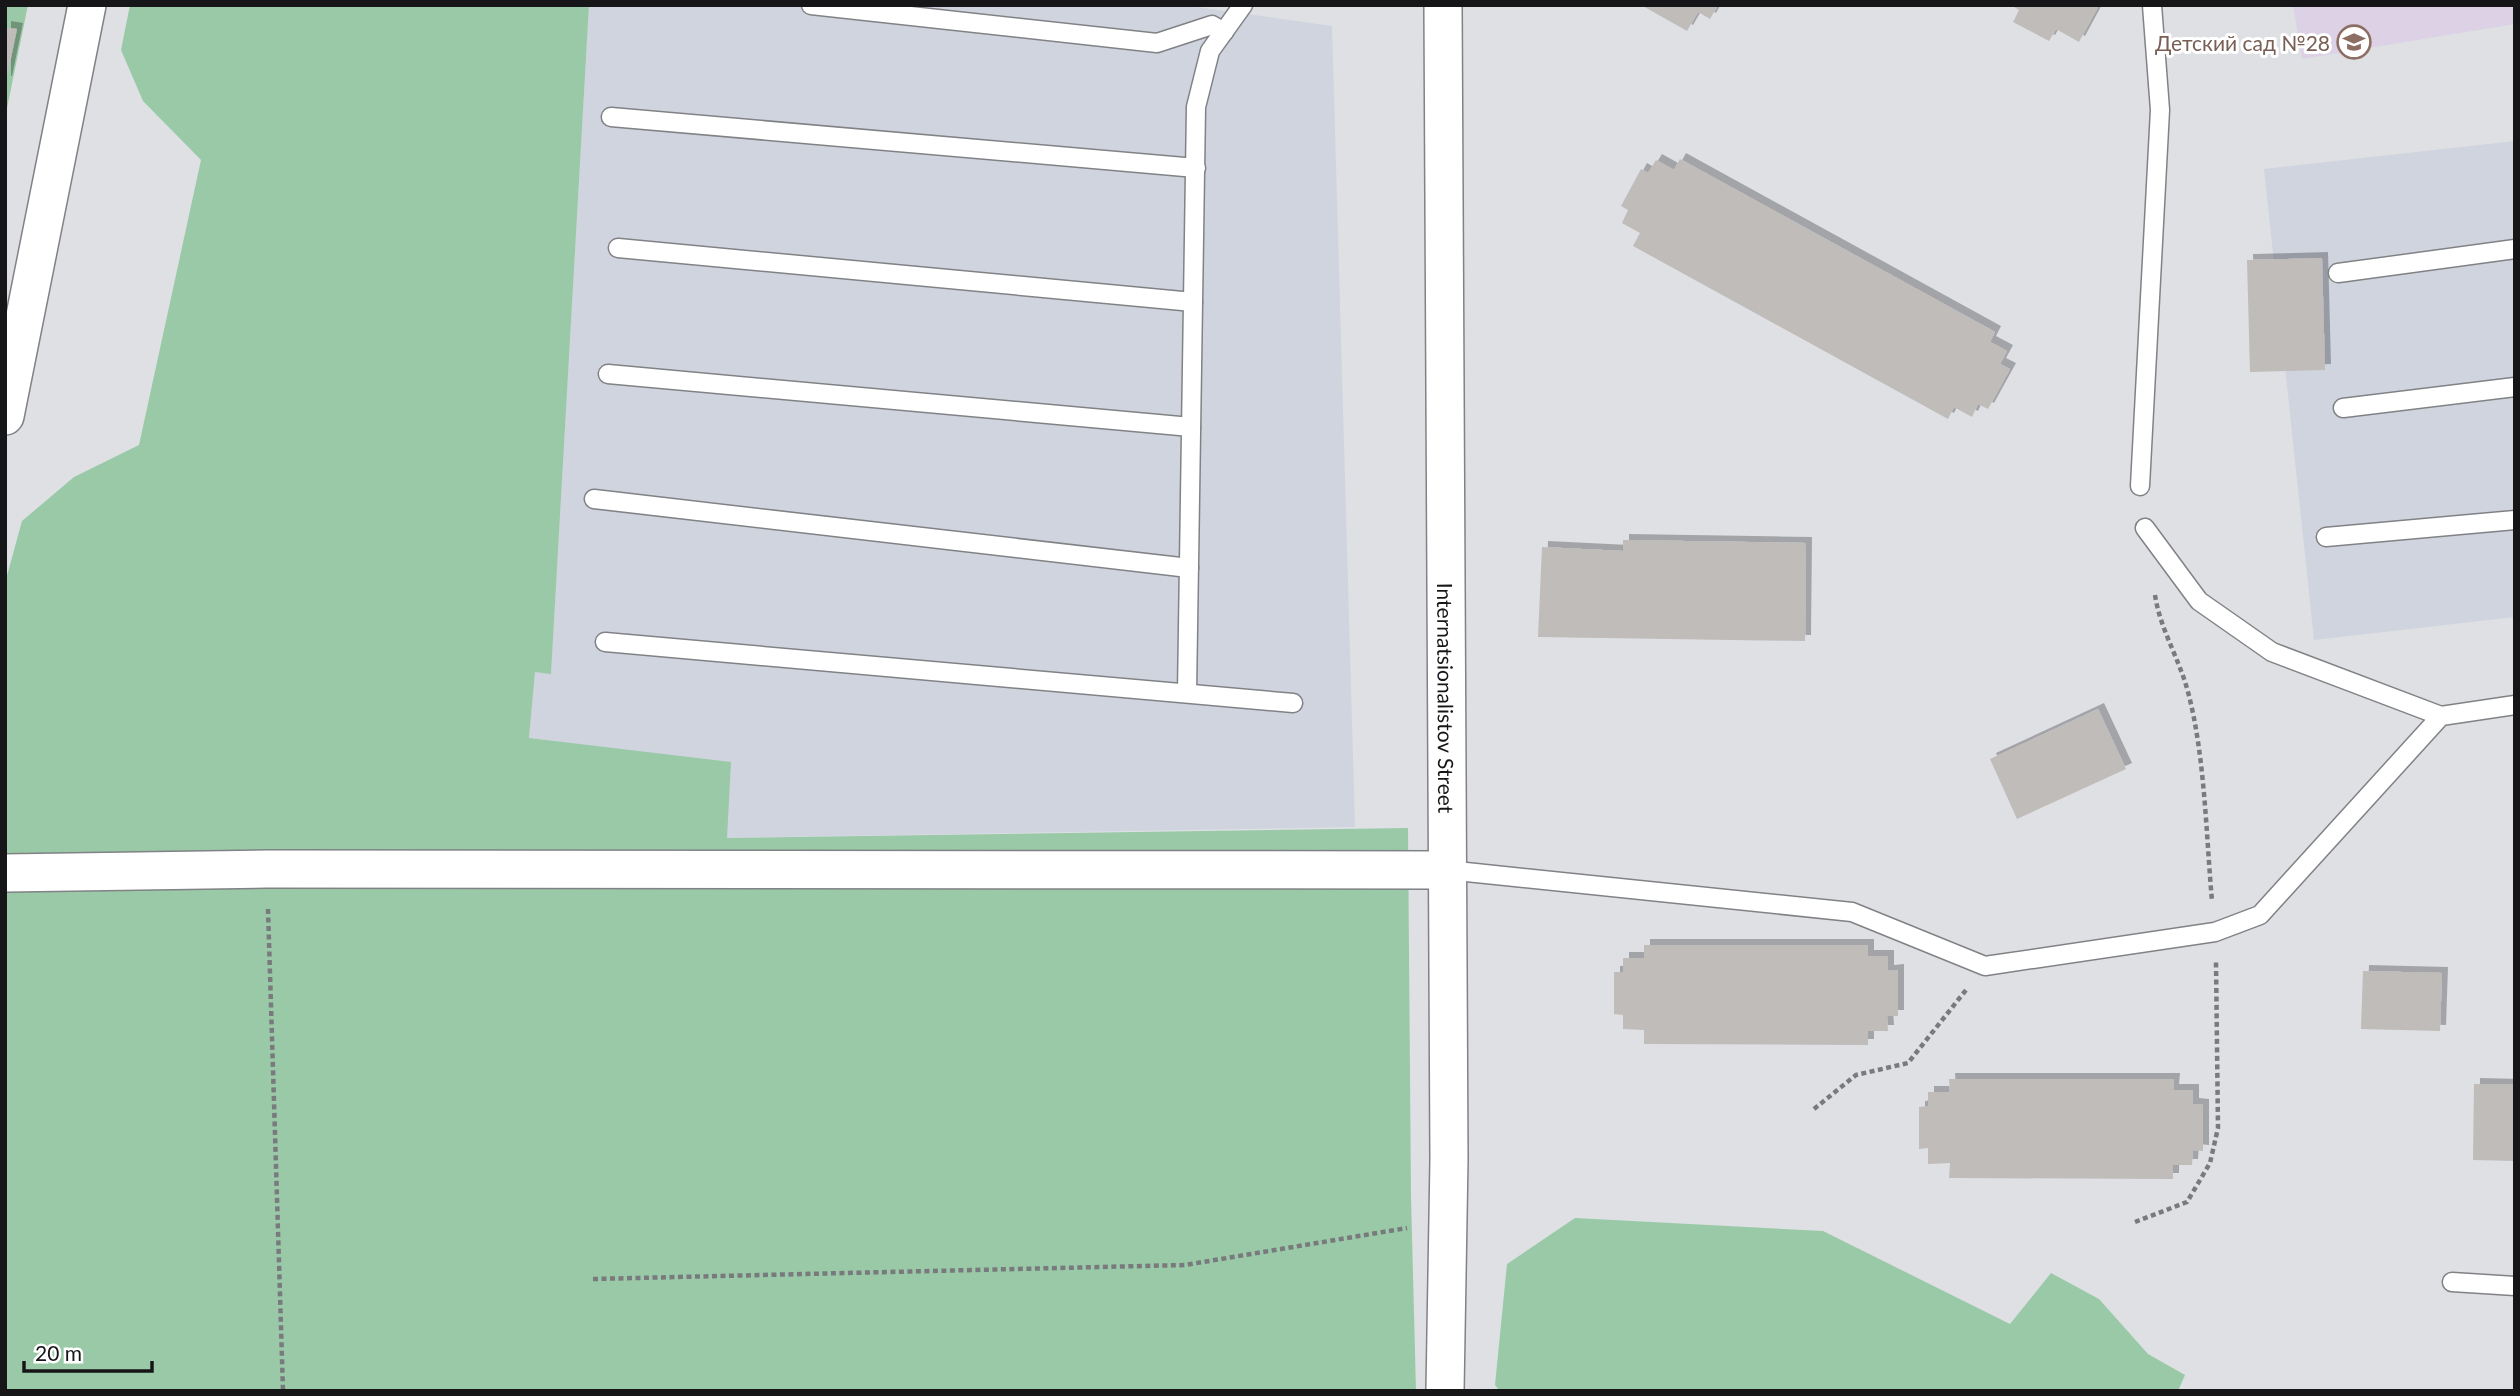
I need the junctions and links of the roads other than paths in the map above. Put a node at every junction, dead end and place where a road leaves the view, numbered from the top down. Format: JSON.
{"nodes":[{"id":1,"x":87,"y":5,"type":"edge"},
{"id":2,"x":811,"y":5,"type":"edge"},
{"id":3,"x":1242,"y":5,"type":"edge"},
{"id":4,"x":1443,"y":5,"type":"edge"},
{"id":5,"x":2152,"y":5,"type":"edge"},
{"id":6,"x":1224,"y":32,"type":"junction"},
{"id":7,"x":611,"y":117,"type":"dead end"},
{"id":8,"x":1196,"y":168,"type":"junction"},
{"id":9,"x":618,"y":248,"type":"dead end"},
{"id":10,"x":2515,"y":249,"type":"edge"},
{"id":11,"x":2338,"y":273,"type":"dead end"},
{"id":12,"x":1193,"y":302,"type":"junction"},
{"id":13,"x":608,"y":374,"type":"dead end"},
{"id":14,"x":2515,"y":387,"type":"edge"},
{"id":15,"x":2343,"y":408,"type":"dead end"},
{"id":16,"x":5,"y":416,"type":"edge"},
{"id":17,"x":1191,"y":426,"type":"junction"},
{"id":18,"x":2140,"y":486,"type":"dead end"},
{"id":19,"x":594,"y":499,"type":"dead end"},
{"id":20,"x":2515,"y":520,"type":"edge"},
{"id":21,"x":2145,"y":528,"type":"dead end"},
{"id":22,"x":2326,"y":537,"type":"dead end"},
{"id":23,"x":1188,"y":568,"type":"junction"},
{"id":24,"x":605,"y":642,"type":"dead end"},
{"id":25,"x":1186,"y":693,"type":"junction"},
{"id":26,"x":1293,"y":703,"type":"dead end"},
{"id":27,"x":2515,"y":705,"type":"edge"},
{"id":28,"x":2441,"y":716,"type":"junction"},
{"id":29,"x":1447,"y":870,"type":"junction"},
{"id":30,"x":5,"y":873,"type":"edge"},
{"id":31,"x":2452,"y":1282,"type":"dead end"},
{"id":32,"x":2515,"y":1286,"type":"edge"},
{"id":33,"x":1444,"y":1391,"type":"edge"}],
"edges":[{"from":1,"to":16,"type":"street"},
{"from":2,"to":6,"type":"lane"},
{"from":3,"to":6,"type":"lane"},
{"from":4,"to":29,"type":"street","name":"Internatsionalistov Street"},
{"from":5,"to":18,"type":"lane"},
{"from":6,"to":8,"type":"lane"},
{"from":7,"to":8,"type":"lane"},
{"from":8,"to":12,"type":"lane"},
{"from":9,"to":12,"type":"lane"},
{"from":10,"to":11,"type":"lane"},
{"from":12,"to":17,"type":"lane"},
{"from":13,"to":17,"type":"lane"},
{"from":14,"to":15,"type":"lane"},
{"from":17,"to":23,"type":"lane"},
{"from":19,"to":23,"type":"lane"},
{"from":20,"to":22,"type":"lane"},
{"from":21,"to":28,"type":"lane"},
{"from":23,"to":25,"type":"lane"},
{"from":24,"to":25,"type":"lane"},
{"from":25,"to":26,"type":"lane"},
{"from":27,"to":28,"type":"lane"},
{"from":28,"to":29,"type":"lane"},
{"from":29,"to":30,"type":"street"},
{"from":29,"to":33,"type":"street","name":"Internatsionalistov Street"},
{"from":31,"to":32,"type":"lane"}]}
